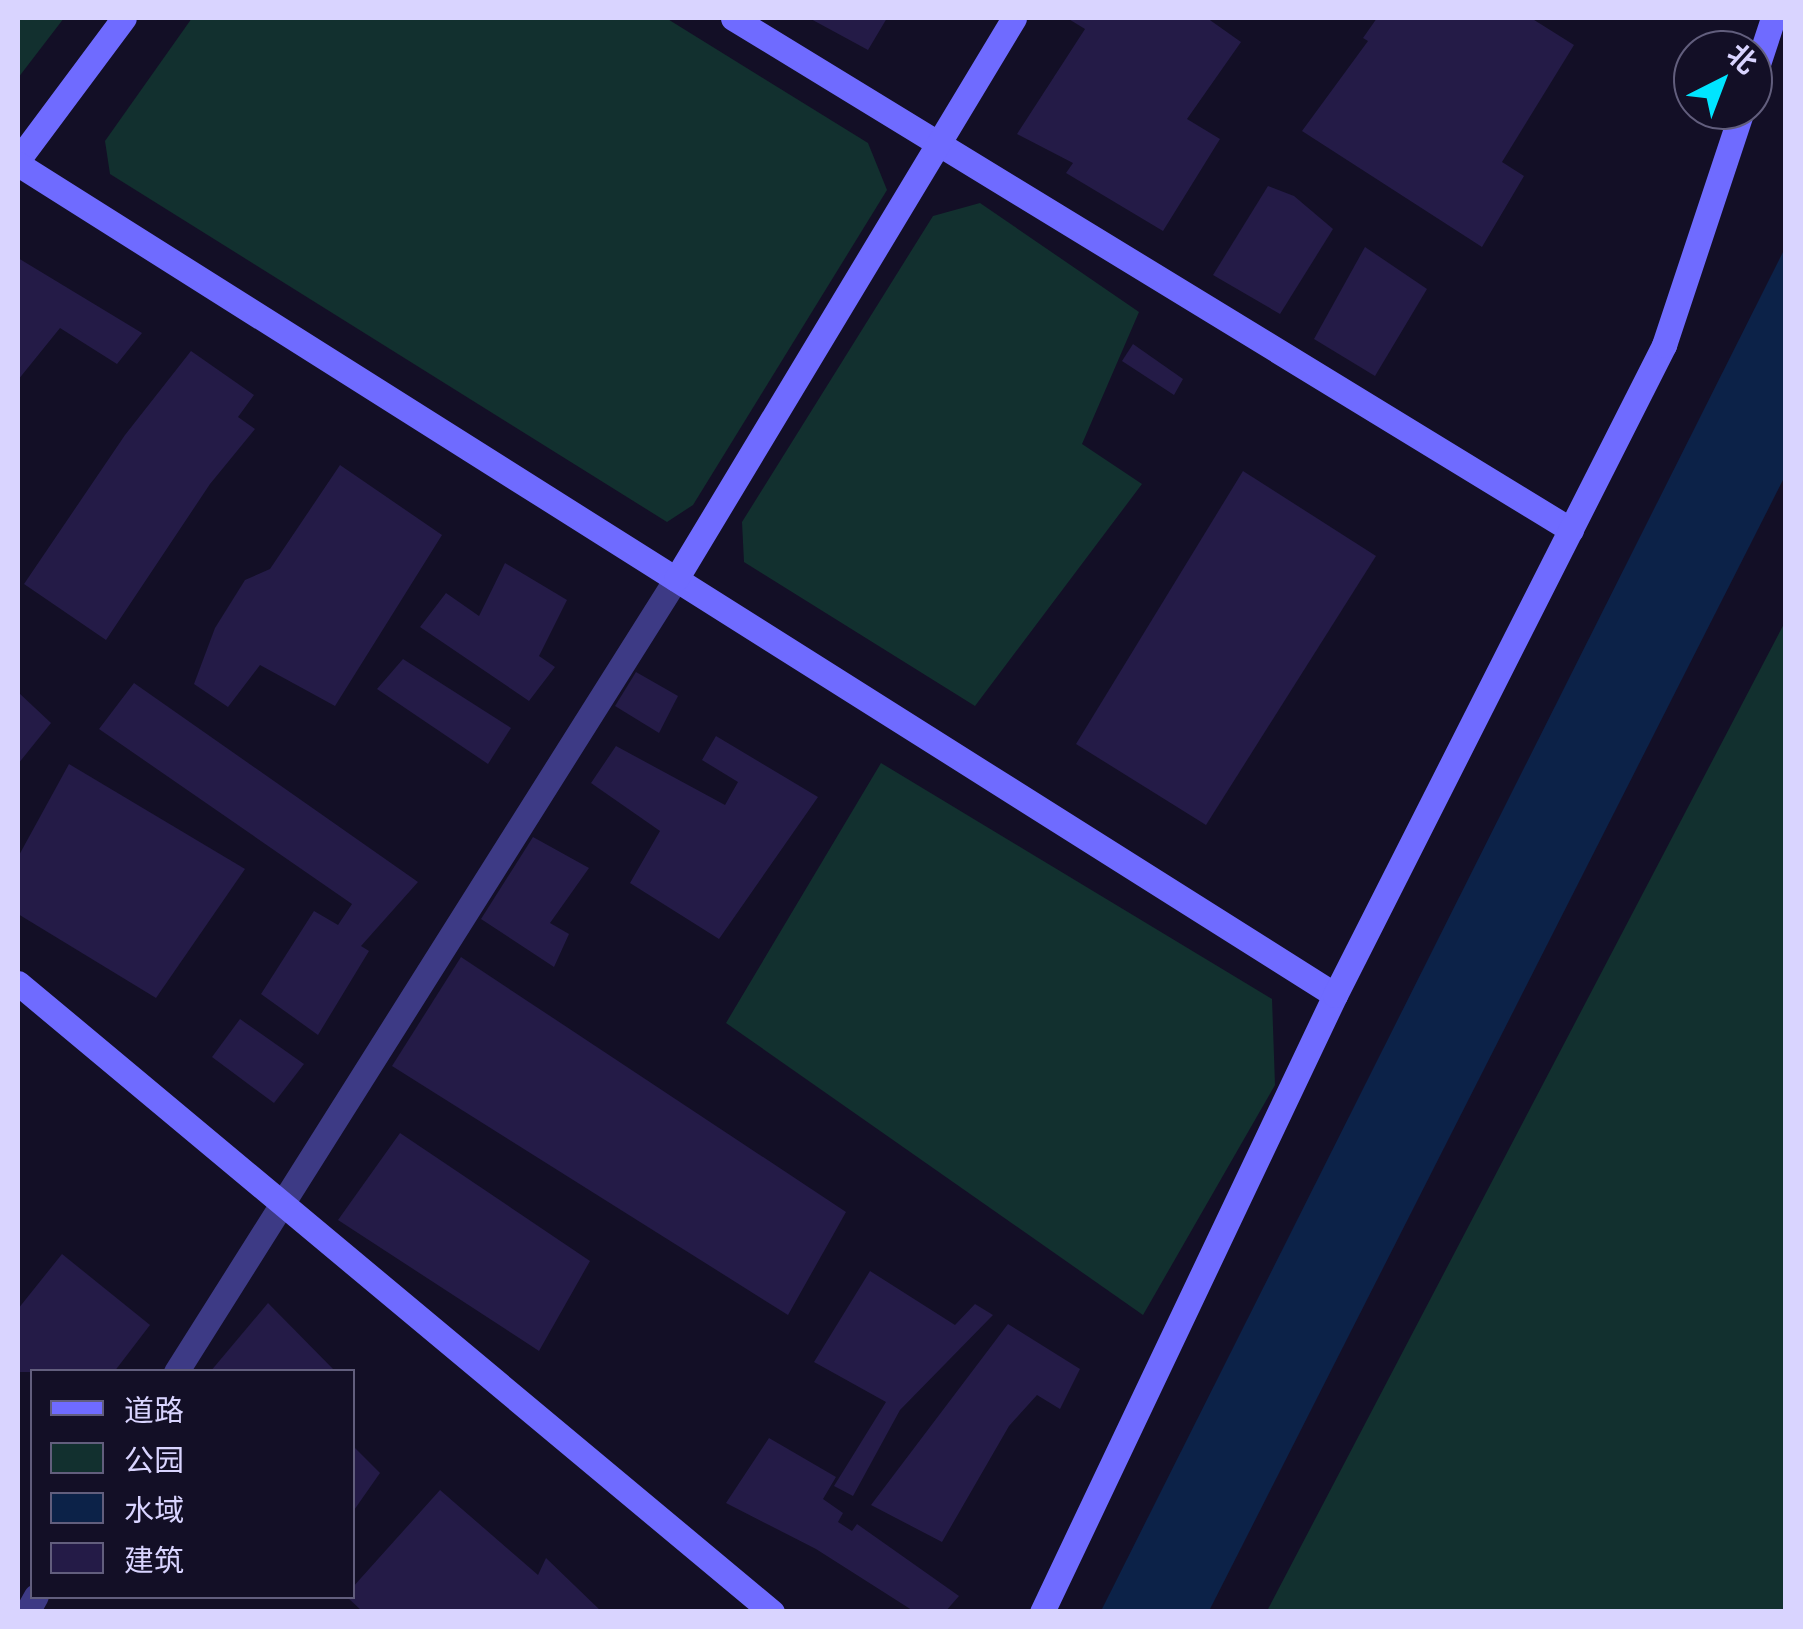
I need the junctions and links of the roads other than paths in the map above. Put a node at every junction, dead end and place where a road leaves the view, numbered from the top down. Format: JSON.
{"nodes":[{"id":1,"x":124,"y":18,"type":"edge"},
{"id":2,"x":733,"y":18,"type":"edge"},
{"id":3,"x":1014,"y":18,"type":"edge"},
{"id":4,"x":1735,"y":130,"type":"edge"},
{"id":5,"x":940,"y":144,"type":"junction"},
{"id":6,"x":18,"y":162,"type":"edge"},
{"id":7,"x":1571,"y":530,"type":"junction"},
{"id":8,"x":676,"y":579,"type":"junction"},
{"id":9,"x":18,"y":983,"type":"edge"},
{"id":10,"x":1335,"y":995,"type":"junction"},
{"id":11,"x":282,"y":1201,"type":"junction"},
{"id":12,"x":178,"y":1369,"type":"edge"},
{"id":13,"x":772,"y":1612,"type":"edge"},
{"id":14,"x":1042,"y":1612,"type":"edge"}],
"edges":[{"from":1,"to":6,"type":"street"},
{"from":2,"to":5,"type":"street"},
{"from":3,"to":5,"type":"street"},
{"from":4,"to":7,"type":"street"},
{"from":5,"to":7,"type":"street"},
{"from":5,"to":8,"type":"street"},
{"from":6,"to":8,"type":"street"},
{"from":7,"to":10,"type":"street"},
{"from":8,"to":10,"type":"street"},
{"from":8,"to":11,"type":"street"},
{"from":9,"to":11,"type":"street"},
{"from":10,"to":14,"type":"street"},
{"from":11,"to":12,"type":"street"},
{"from":11,"to":13,"type":"street"}]}
